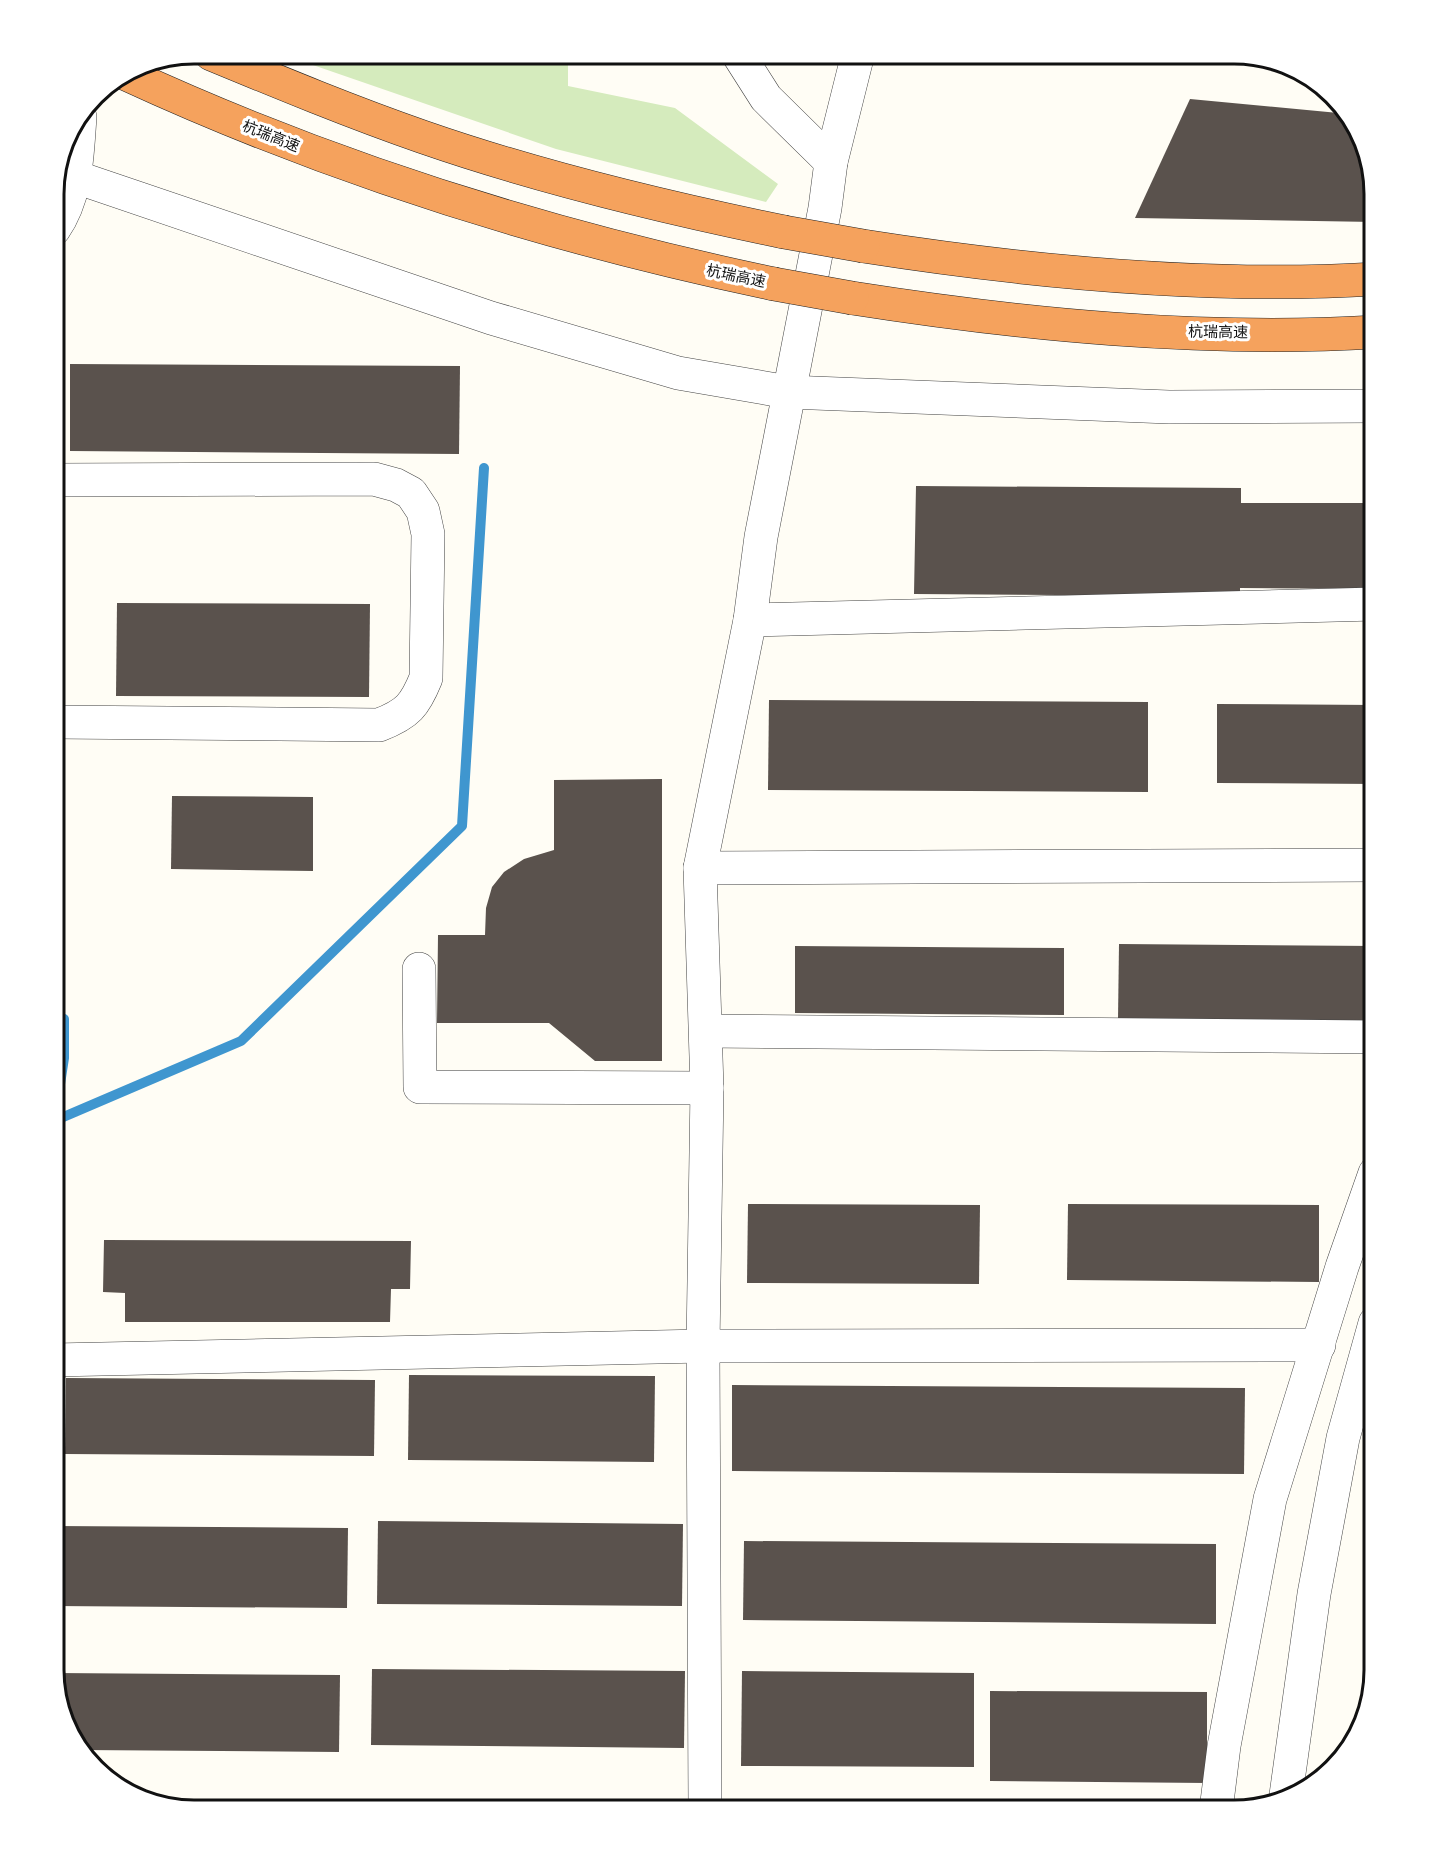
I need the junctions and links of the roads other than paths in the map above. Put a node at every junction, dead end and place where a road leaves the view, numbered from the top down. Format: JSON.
{"nodes":[{"id":1,"x":237,"y":65,"type":"edge"},
{"id":2,"x":745,"y":65,"type":"edge"},
{"id":3,"x":855,"y":65,"type":"edge"},
{"id":4,"x":136,"y":78,"type":"edge"},
{"id":5,"x":72,"y":150,"type":"edge"},
{"id":6,"x":831,"y":162,"type":"junction"},
{"id":7,"x":67,"y":173,"type":"edge"},
{"id":8,"x":65,"y":191,"type":"edge"},
{"id":9,"x":1364,"y":279,"type":"edge"},
{"id":10,"x":1364,"y":332,"type":"edge"},
{"id":11,"x":788,"y":392,"type":"junction"},
{"id":12,"x":1364,"y":406,"type":"edge"},
{"id":13,"x":65,"y":480,"type":"edge"},
{"id":14,"x":1364,"y":604,"type":"edge"},
{"id":15,"x":750,"y":620,"type":"junction"},
{"id":16,"x":65,"y":722,"type":"edge"},
{"id":17,"x":1364,"y":865,"type":"edge"},
{"id":18,"x":700,"y":868,"type":"junction"},
{"id":19,"x":419,"y":969,"type":"dead end"},
{"id":20,"x":706,"y":1031,"type":"junction"},
{"id":21,"x":1364,"y":1037,"type":"edge"},
{"id":22,"x":707,"y":1088,"type":"junction"},
{"id":23,"x":1364,"y":1207,"type":"edge"},
{"id":24,"x":1319,"y":1345,"type":"junction"},
{"id":25,"x":703,"y":1346,"type":"junction"},
{"id":26,"x":1364,"y":1363,"type":"edge"},
{"id":27,"x":65,"y":1366,"type":"edge"},
{"id":28,"x":1287,"y":1789,"type":"edge"},
{"id":29,"x":705,"y":1800,"type":"edge"},
{"id":30,"x":1217,"y":1800,"type":"edge"}],
"edges":[{"from":1,"to":9,"type":"highway","bridge":true},
{"from":2,"to":6,"type":"street"},
{"from":3,"to":6,"type":"street"},
{"from":4,"to":10,"type":"highway","name":"杭瑞高速","bridge":true},
{"from":5,"to":7,"type":"street"},
{"from":6,"to":11,"type":"street"},
{"from":7,"to":8,"type":"street"},
{"from":7,"to":11,"type":"street"},
{"from":11,"to":12,"type":"street"},
{"from":11,"to":15,"type":"street"},
{"from":13,"to":16,"type":"street"},
{"from":14,"to":15,"type":"street"},
{"from":15,"to":18,"type":"street"},
{"from":17,"to":18,"type":"street"},
{"from":18,"to":20,"type":"street"},
{"from":19,"to":22,"type":"street"},
{"from":20,"to":21,"type":"street"},
{"from":20,"to":22,"type":"street"},
{"from":22,"to":25,"type":"street"},
{"from":23,"to":24,"type":"street"},
{"from":24,"to":25,"type":"street"},
{"from":24,"to":30,"type":"street"},
{"from":25,"to":27,"type":"street"},
{"from":25,"to":29,"type":"street"},
{"from":26,"to":28,"type":"street"}]}
